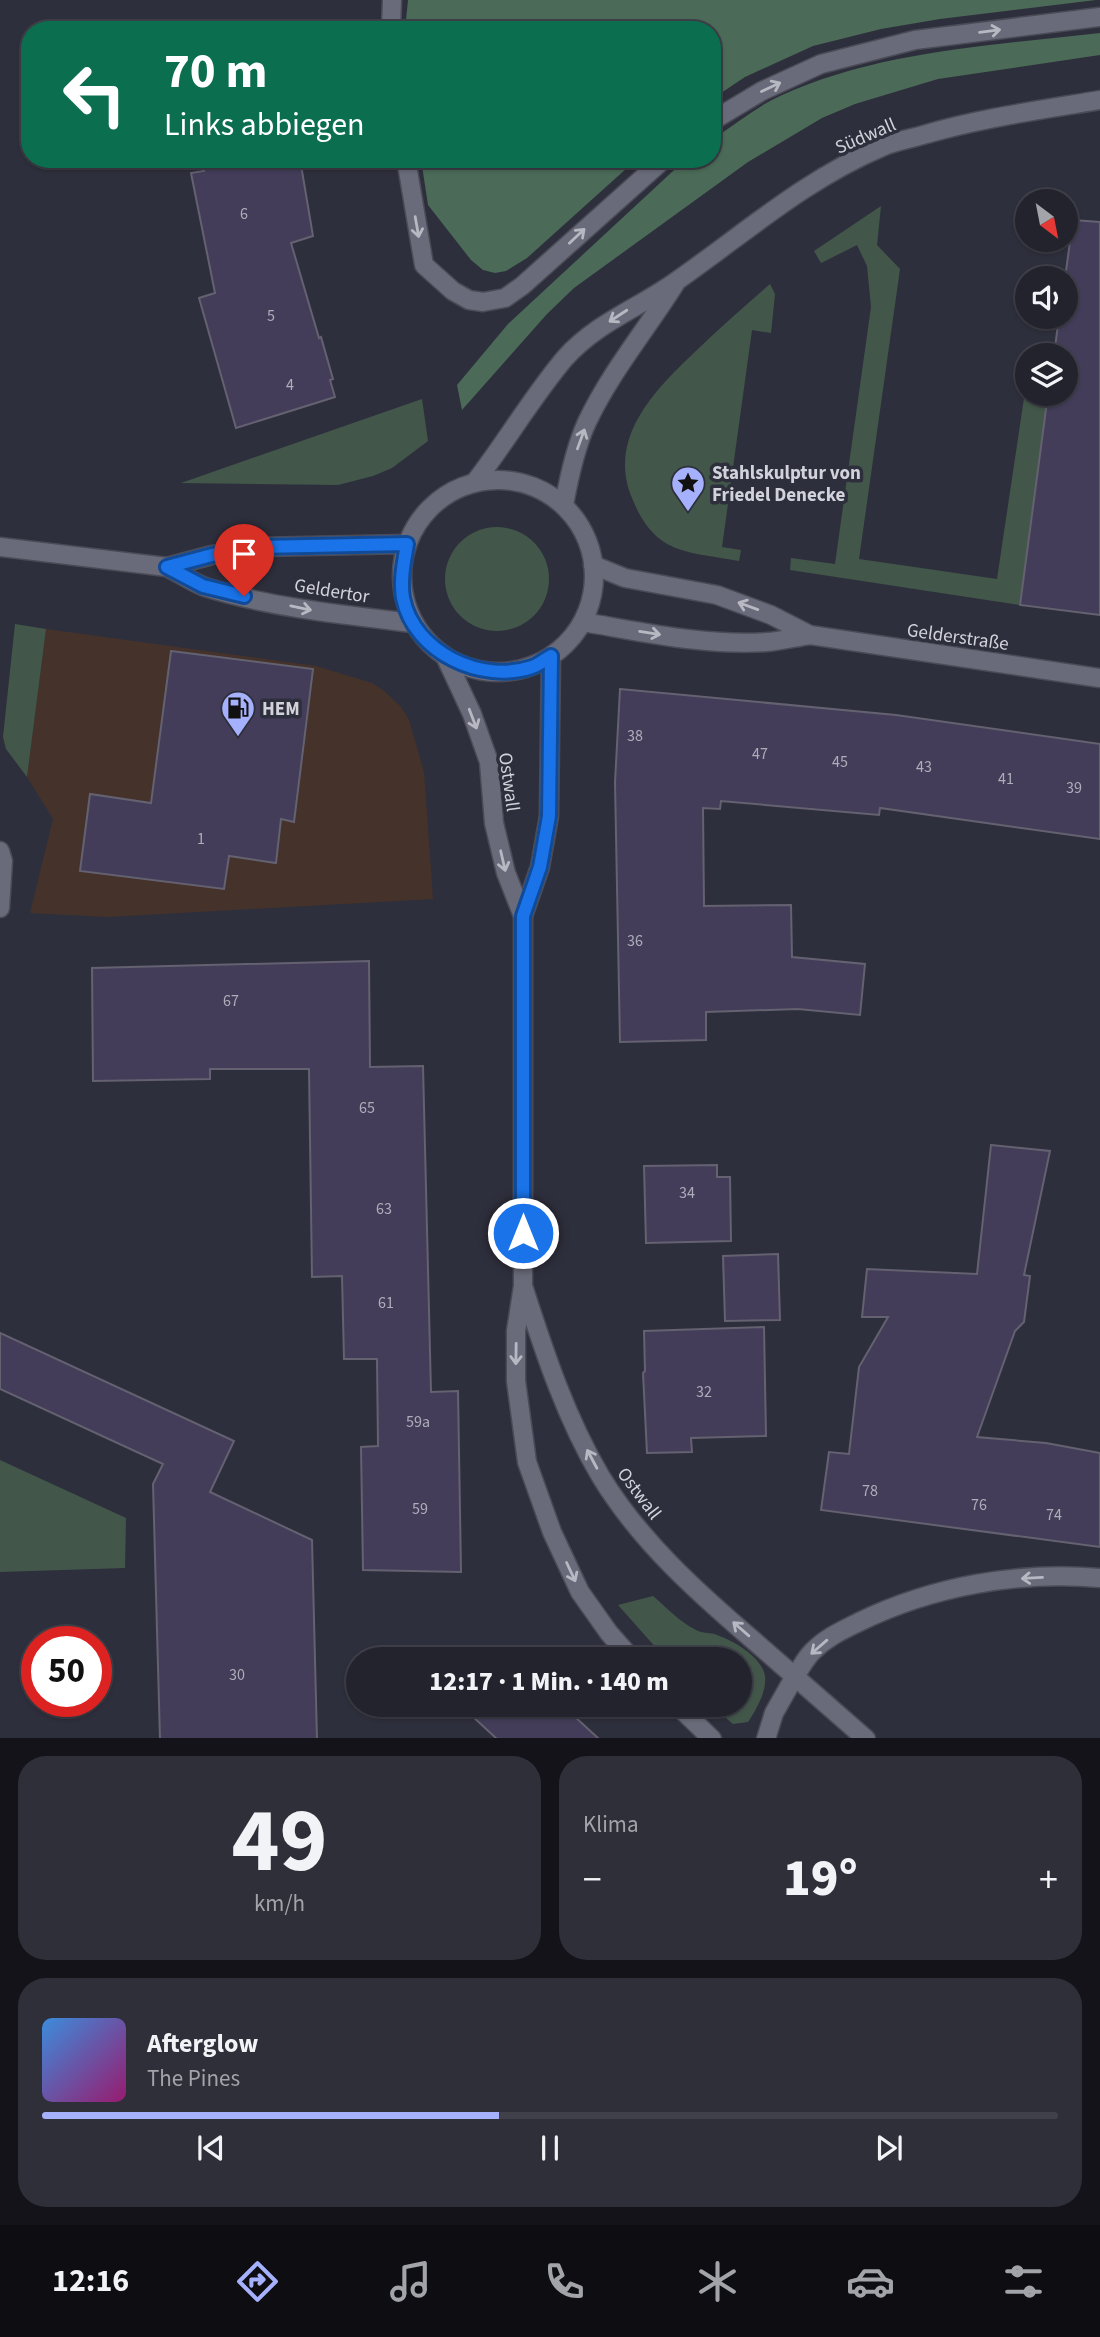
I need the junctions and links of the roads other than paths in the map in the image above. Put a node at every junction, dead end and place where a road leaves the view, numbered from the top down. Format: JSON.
{"nodes":[{"id":1,"x":392,"y":0,"type":"edge"},
{"id":2,"x":1100,"y":17,"type":"edge"},
{"id":3,"x":391,"y":21,"type":"edge"},
{"id":4,"x":1100,"y":100,"type":"edge"},
{"id":5,"x":721,"y":116,"type":"edge"},
{"id":6,"x":408,"y":168,"type":"edge"},
{"id":7,"x":654,"y":168,"type":"edge"},
{"id":8,"x":677,"y":281,"type":"junction"},
{"id":9,"x":475,"y":482,"type":"junction"},
{"id":10,"x":564,"y":505,"type":"junction"},
{"id":11,"x":407,"y":544,"type":"junction"},
{"id":12,"x":0,"y":547,"type":"edge"},
{"id":13,"x":593,"y":565,"type":"junction"},
{"id":14,"x":167,"y":567,"type":"junction"},
{"id":15,"x":413,"y":622,"type":"junction"},
{"id":16,"x":583,"y":622,"type":"junction"},
{"id":17,"x":810,"y":635,"type":"junction"},
{"id":18,"x":445,"y":656,"type":"junction"},
{"id":19,"x":551,"y":656,"type":"junction"},
{"id":20,"x":1100,"y":678,"type":"edge"},
{"id":21,"x":0,"y":851,"type":"edge"},
{"id":22,"x":0,"y":908,"type":"edge"},
{"id":23,"x":523,"y":916,"type":"junction"},
{"id":24,"x":523,"y":1286,"type":"junction"},
{"id":25,"x":1100,"y":1578,"type":"edge"},
{"id":26,"x":621,"y":1647,"type":"edge"},
{"id":27,"x":795,"y":1676,"type":"junction"},
{"id":28,"x":690,"y":1717,"type":"edge"},
{"id":29,"x":712,"y":1738,"type":"edge"},
{"id":30,"x":766,"y":1738,"type":"edge"},
{"id":31,"x":866,"y":1738,"type":"edge"}],
"edges":[{"from":1,"to":3,"type":"main road"},
{"from":5,"to":2,"type":"main road","one_way":true},
{"from":4,"to":8,"type":"main road","name":"Südwall"},
{"from":6,"to":7,"type":"main road","one_way":true},
{"from":8,"to":9,"type":"main road","name":"Südwall","one_way":true},
{"from":10,"to":8,"type":"main road","name":"Südwall","one_way":true},
{"from":9,"to":10,"type":"main road"},
{"from":9,"to":11,"type":"main road"},
{"from":10,"to":13,"type":"main road"},
{"from":11,"to":14,"type":"main road","name":"Geldertor"},
{"from":11,"to":15,"type":"main road"},
{"from":12,"to":14,"type":"main road","name":"Geldertor"},
{"from":13,"to":16,"type":"main road"},
{"from":17,"to":13,"type":"main road","name":"Gelderstraße","one_way":true},
{"from":14,"to":15,"type":"main road","name":"Geldertor","one_way":true},
{"from":15,"to":18,"type":"main road"},
{"from":16,"to":17,"type":"main road","name":"Gelderstraße","one_way":true},
{"from":16,"to":19,"type":"main road"},
{"from":17,"to":20,"type":"main road","name":"Gelderstraße"},
{"from":18,"to":19,"type":"main road"},
{"from":18,"to":23,"type":"main road","name":"Ostwall","one_way":true},
{"from":19,"to":23,"type":"main road","name":"Ostwall"},
{"from":21,"to":22,"type":"main road"},
{"from":23,"to":24,"type":"main road","name":"Ostwall"},
{"from":24,"to":26,"type":"main road","name":"Ostwall","one_way":true},
{"from":27,"to":24,"type":"main road","name":"Ostwall","one_way":true},
{"from":25,"to":27,"type":"main road","one_way":true},
{"from":27,"to":30,"type":"main road"},
{"from":27,"to":31,"type":"main road","name":"Ostwall"},
{"from":28,"to":29,"type":"main road"}]}
